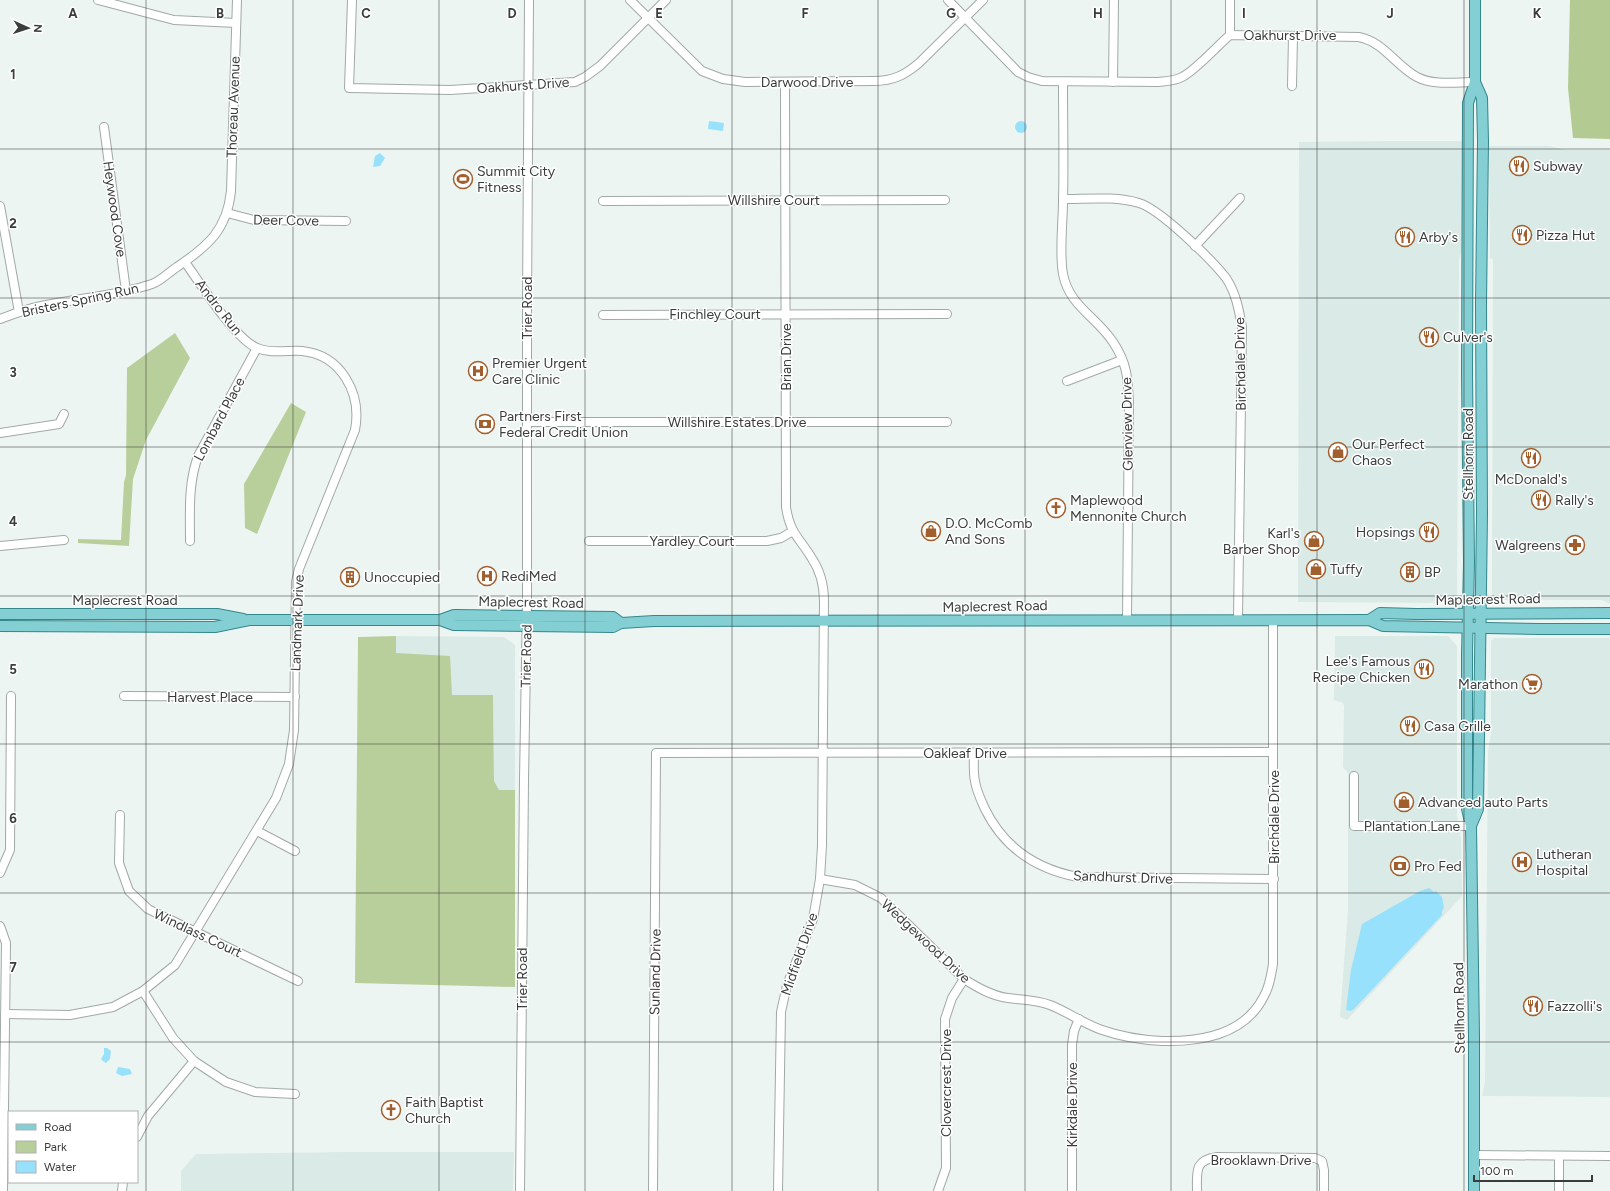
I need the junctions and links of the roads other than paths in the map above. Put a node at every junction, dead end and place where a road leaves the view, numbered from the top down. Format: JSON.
{"nodes":[{"id":1,"x":98,"y":0,"type":"edge"},
{"id":2,"x":237,"y":0,"type":"edge"},
{"id":3,"x":352,"y":0,"type":"edge"},
{"id":4,"x":529,"y":0,"type":"edge"},
{"id":5,"x":630,"y":0,"type":"edge"},
{"id":6,"x":666,"y":0,"type":"edge"},
{"id":7,"x":948,"y":0,"type":"edge"},
{"id":8,"x":982,"y":0,"type":"edge"},
{"id":9,"x":1114,"y":0,"type":"edge"},
{"id":10,"x":1230,"y":0,"type":"edge"},
{"id":11,"x":1475,"y":0,"type":"edge"},
{"id":12,"x":964,"y":17,"type":"junction"},
{"id":13,"x":648,"y":19,"type":"junction"},
{"id":14,"x":236,"y":23,"type":"junction"},
{"id":15,"x":1230,"y":35,"type":"junction"},
{"id":16,"x":1293,"y":36,"type":"junction"},
{"id":17,"x":785,"y":82,"type":"junction"},
{"id":18,"x":1063,"y":82,"type":"junction"},
{"id":19,"x":1113,"y":82,"type":"junction"},
{"id":20,"x":1475,"y":82,"type":"junction"},
{"id":21,"x":528,"y":85,"type":"junction"},
{"id":22,"x":1292,"y":86,"type":"dead end"},
{"id":23,"x":104,"y":127,"type":"dead end"},
{"id":24,"x":1240,"y":198,"type":"dead end"},
{"id":25,"x":1063,"y":199,"type":"junction"},
{"id":26,"x":785,"y":200,"type":"junction"},
{"id":27,"x":945,"y":200,"type":"dead end"},
{"id":28,"x":602,"y":201,"type":"dead end"},
{"id":29,"x":0,"y":206,"type":"edge"},
{"id":30,"x":227,"y":213,"type":"junction"},
{"id":31,"x":346,"y":221,"type":"dead end"},
{"id":32,"x":1195,"y":246,"type":"junction"},
{"id":33,"x":185,"y":262,"type":"junction"},
{"id":34,"x":126,"y":291,"type":"junction"},
{"id":35,"x":19,"y":312,"type":"junction"},
{"id":36,"x":603,"y":314,"type":"dead end"},
{"id":37,"x":786,"y":314,"type":"junction"},
{"id":38,"x":946,"y":314,"type":"dead end"},
{"id":39,"x":0,"y":319,"type":"edge"},
{"id":40,"x":257,"y":348,"type":"junction"},
{"id":41,"x":1122,"y":360,"type":"junction"},
{"id":42,"x":1067,"y":381,"type":"dead end"},
{"id":43,"x":64,"y":414,"type":"dead end"},
{"id":44,"x":528,"y":422,"type":"junction"},
{"id":45,"x":786,"y":422,"type":"junction"},
{"id":46,"x":947,"y":422,"type":"dead end"},
{"id":47,"x":0,"y":433,"type":"edge"},
{"id":48,"x":793,"y":531,"type":"junction"},
{"id":49,"x":64,"y":540,"type":"dead end"},
{"id":50,"x":190,"y":540,"type":"dead end"},
{"id":51,"x":589,"y":541,"type":"dead end"},
{"id":52,"x":0,"y":546,"type":"edge"},
{"id":53,"x":1481,"y":613,"type":"junction"},
{"id":54,"x":1610,"y":613,"type":"edge"},
{"id":55,"x":0,"y":614,"type":"edge"},
{"id":56,"x":1468,"y":614,"type":"junction"},
{"id":57,"x":526,"y":615,"type":"junction"},
{"id":58,"x":1238,"y":619,"type":"junction"},
{"id":59,"x":249,"y":620,"type":"junction"},
{"id":60,"x":295,"y":620,"type":"junction"},
{"id":61,"x":440,"y":620,"type":"junction"},
{"id":62,"x":1127,"y":620,"type":"junction"},
{"id":63,"x":1273,"y":620,"type":"junction"},
{"id":64,"x":1369,"y":620,"type":"junction"},
{"id":65,"x":824,"y":622,"type":"junction"},
{"id":66,"x":621,"y":623,"type":"junction"},
{"id":67,"x":0,"y":626,"type":"edge"},
{"id":68,"x":526,"y":627,"type":"junction"},
{"id":69,"x":1468,"y":628,"type":"junction"},
{"id":70,"x":1480,"y":628,"type":"junction"},
{"id":71,"x":1610,"y":629,"type":"edge"},
{"id":72,"x":11,"y":696,"type":"dead end"},
{"id":73,"x":124,"y":696,"type":"dead end"},
{"id":74,"x":295,"y":697,"type":"junction"},
{"id":75,"x":822,"y":752,"type":"junction"},
{"id":76,"x":1274,"y":752,"type":"junction"},
{"id":77,"x":656,"y":753,"type":"joint"},
{"id":78,"x":974,"y":753,"type":"junction"},
{"id":79,"x":1354,"y":776,"type":"dead end"},
{"id":80,"x":120,"y":815,"type":"dead end"},
{"id":81,"x":1471,"y":826,"type":"junction"},
{"id":82,"x":257,"y":831,"type":"junction"},
{"id":83,"x":295,"y":852,"type":"dead end"},
{"id":84,"x":0,"y":873,"type":"edge"},
{"id":85,"x":820,"y":879,"type":"junction"},
{"id":86,"x":1274,"y":879,"type":"junction"},
{"id":87,"x":0,"y":926,"type":"edge"},
{"id":88,"x":196,"y":932,"type":"junction"},
{"id":89,"x":964,"y":979,"type":"junction"},
{"id":90,"x":298,"y":981,"type":"dead end"},
{"id":91,"x":143,"y":990,"type":"junction"},
{"id":92,"x":1255,"y":1010,"type":"joint"},
{"id":93,"x":5,"y":1014,"type":"junction"},
{"id":94,"x":1079,"y":1019,"type":"junction"},
{"id":95,"x":194,"y":1061,"type":"junction"},
{"id":96,"x":295,"y":1094,"type":"dead end"},
{"id":97,"x":138,"y":1136,"type":"edge"},
{"id":98,"x":1474,"y":1155,"type":"junction"},
{"id":99,"x":1559,"y":1156,"type":"junction"},
{"id":100,"x":1610,"y":1156,"type":"edge"},
{"id":101,"x":3,"y":1191,"type":"edge"},
{"id":102,"x":520,"y":1191,"type":"edge"},
{"id":103,"x":652,"y":1191,"type":"edge"},
{"id":104,"x":778,"y":1191,"type":"edge"},
{"id":105,"x":938,"y":1191,"type":"edge"},
{"id":106,"x":1072,"y":1191,"type":"edge"},
{"id":107,"x":1197,"y":1191,"type":"edge"},
{"id":108,"x":1324,"y":1191,"type":"edge"},
{"id":109,"x":1474,"y":1191,"type":"edge"},
{"id":110,"x":1559,"y":1191,"type":"edge"}],
"edges":[{"from":1,"to":14,"type":"street"},
{"from":2,"to":14,"type":"street","name":"Thoreau Avenue"},
{"from":3,"to":21,"type":"street","name":"Oakhurst Drive"},
{"from":4,"to":21,"type":"street","name":"Trier Road"},
{"from":5,"to":13,"type":"street","name":"Darwood Drive"},
{"from":6,"to":13,"type":"street","name":"Oakhurst Drive"},
{"from":7,"to":12,"type":"street","name":"Oakhurst Drive"},
{"from":8,"to":12,"type":"street","name":"Darwood Drive"},
{"from":9,"to":19,"type":"street"},
{"from":10,"to":15,"type":"street"},
{"from":11,"to":20,"type":"main road","name":"Stellhorn Road"},
{"from":12,"to":17,"type":"street","name":"Darwood Drive"},
{"from":12,"to":18,"type":"street","name":"Oakhurst Drive"},
{"from":13,"to":17,"type":"street","name":"Darwood Drive"},
{"from":13,"to":21,"type":"street","name":"Oakhurst Drive"},
{"from":14,"to":30,"type":"street","name":"Thoreau Avenue"},
{"from":15,"to":16,"type":"street","name":"Oakhurst Drive"},
{"from":15,"to":19,"type":"street","name":"Oakhurst Drive"},
{"from":16,"to":20,"type":"street","name":"Oakhurst Drive"},
{"from":16,"to":22,"type":"street"},
{"from":17,"to":26,"type":"street","name":"Brian Drive"},
{"from":18,"to":19,"type":"street","name":"Oakhurst Drive"},
{"from":18,"to":25,"type":"street","name":"Glenview Drive"},
{"from":20,"to":53,"type":"main road","name":"Stellhorn Road"},
{"from":20,"to":56,"type":"main road","name":"Stellhorn Road"},
{"from":21,"to":44,"type":"street","name":"Trier Road"},
{"from":23,"to":34,"type":"street","name":"Heywood Cove"},
{"from":24,"to":32,"type":"street"},
{"from":25,"to":32,"type":"street","name":"Birchdale Drive"},
{"from":25,"to":41,"type":"street","name":"Glenview Drive"},
{"from":26,"to":27,"type":"street","name":"Willshire Court"},
{"from":26,"to":28,"type":"street","name":"Willshire Court"},
{"from":26,"to":37,"type":"street","name":"Brian Drive"},
{"from":29,"to":35,"type":"street"},
{"from":30,"to":31,"type":"street","name":"Deer Cove"},
{"from":30,"to":33,"type":"street","name":"Bristers Spring Run"},
{"from":32,"to":58,"type":"street","name":"Birchdale Drive"},
{"from":33,"to":34,"type":"street","name":"Bristers Spring Run"},
{"from":33,"to":40,"type":"street","name":"Andro Run"},
{"from":34,"to":35,"type":"street","name":"Bristers Spring Run"},
{"from":35,"to":39,"type":"street","name":"Bristers Spring Run"},
{"from":36,"to":37,"type":"street","name":"Finchley Court"},
{"from":37,"to":38,"type":"street","name":"Finchley Court"},
{"from":37,"to":45,"type":"street","name":"Brian Drive"},
{"from":40,"to":50,"type":"street","name":"Lombard Place"},
{"from":40,"to":60,"type":"street","name":"Landmark Drive"},
{"from":41,"to":42,"type":"street"},
{"from":41,"to":62,"type":"street","name":"Glenview Drive"},
{"from":43,"to":47,"type":"street"},
{"from":44,"to":45,"type":"street","name":"Willshire Estates Drive"},
{"from":44,"to":57,"type":"street","name":"Trier Road"},
{"from":45,"to":46,"type":"street","name":"Willshire Estates Drive"},
{"from":45,"to":48,"type":"street","name":"Brian Drive"},
{"from":48,"to":51,"type":"street","name":"Yardley Court"},
{"from":48,"to":65,"type":"street","name":"Brian Drive"},
{"from":49,"to":52,"type":"street"},
{"from":53,"to":54,"type":"main road","name":"Maplecrest Road"},
{"from":53,"to":56,"type":"main road","name":"Maplecrest Road"},
{"from":53,"to":70,"type":"main road","name":"Stellhorn Road"},
{"from":55,"to":59,"type":"main road","name":"Maplecrest Road"},
{"from":56,"to":64,"type":"main road","name":"Maplecrest Road"},
{"from":56,"to":69,"type":"main road","name":"Stellhorn Road"},
{"from":57,"to":61,"type":"main road","name":"Maplecrest Road"},
{"from":57,"to":66,"type":"main road","name":"Maplecrest Road"},
{"from":57,"to":68,"type":"street","name":"Trier Road"},
{"from":58,"to":62,"type":"main road","name":"Maplecrest Road"},
{"from":58,"to":63,"type":"main road","name":"Maplecrest Road"},
{"from":59,"to":60,"type":"main road","name":"Maplecrest Road"},
{"from":59,"to":67,"type":"main road","name":"Maplecrest Road"},
{"from":60,"to":61,"type":"main road","name":"Maplecrest Road"},
{"from":60,"to":74,"type":"street","name":"Landmark Drive"},
{"from":61,"to":68,"type":"main road","name":"Maplecrest Road"},
{"from":62,"to":65,"type":"main road","name":"Maplecrest Road"},
{"from":63,"to":64,"type":"main road","name":"Maplecrest Road"},
{"from":63,"to":76,"type":"street","name":"Birchdale Drive"},
{"from":64,"to":69,"type":"main road","name":"Maplecrest Road"},
{"from":65,"to":66,"type":"main road","name":"Maplecrest Road"},
{"from":65,"to":75,"type":"street","name":"Midfield Drive"},
{"from":66,"to":68,"type":"main road","name":"Maplecrest Road"},
{"from":68,"to":102,"type":"street","name":"Trier Road"},
{"from":69,"to":70,"type":"main road","name":"Maplecrest Road"},
{"from":69,"to":81,"type":"main road","name":"Stellhorn Road"},
{"from":70,"to":71,"type":"main road","name":"Maplecrest Road"},
{"from":70,"to":81,"type":"main road","name":"Stellhorn Road"},
{"from":72,"to":84,"type":"street"},
{"from":73,"to":74,"type":"street","name":"Harvest Place"},
{"from":74,"to":82,"type":"street","name":"Landmark Drive"},
{"from":75,"to":77,"type":"street","name":"Oakleaf Drive"},
{"from":75,"to":78,"type":"street","name":"Oakleaf Drive"},
{"from":75,"to":85,"type":"street","name":"Midfield Drive"},
{"from":76,"to":78,"type":"street","name":"Oakleaf Drive"},
{"from":76,"to":86,"type":"street","name":"Birchdale Drive"},
{"from":77,"to":103,"type":"street","name":"Sunland Drive"},
{"from":78,"to":86,"type":"street","name":"Sandhurst Drive"},
{"from":79,"to":81,"type":"street","name":"Plantation Lane"},
{"from":80,"to":88,"type":"street","name":"Windlass Court"},
{"from":81,"to":98,"type":"main road","name":"Stellhorn Road"},
{"from":82,"to":83,"type":"street"},
{"from":82,"to":88,"type":"street","name":"Landmark Drive"},
{"from":85,"to":89,"type":"street","name":"Wedgewood Drive"},
{"from":85,"to":104,"type":"street","name":"Midfield Drive"},
{"from":86,"to":92,"type":"street","name":"Birchdale Drive"},
{"from":87,"to":93,"type":"street"},
{"from":88,"to":90,"type":"street","name":"Windlass Court"},
{"from":88,"to":91,"type":"street","name":"Landmark Drive"},
{"from":89,"to":94,"type":"street","name":"Wedgewood Drive"},
{"from":89,"to":105,"type":"street","name":"Clovercrest Drive"},
{"from":91,"to":93,"type":"street","name":"Landmark Drive"},
{"from":91,"to":95,"type":"street"},
{"from":92,"to":94,"type":"street","name":"Wedgewood Drive"},
{"from":93,"to":101,"type":"street"},
{"from":94,"to":106,"type":"street","name":"Kirkdale Drive"},
{"from":95,"to":96,"type":"street"},
{"from":95,"to":97,"type":"street"},
{"from":98,"to":99,"type":"street"},
{"from":98,"to":109,"type":"main road","name":"Stellhorn Road"},
{"from":99,"to":100,"type":"street"},
{"from":99,"to":110,"type":"street"},
{"from":107,"to":108,"type":"street","name":"Brooklawn Drive"}]}
